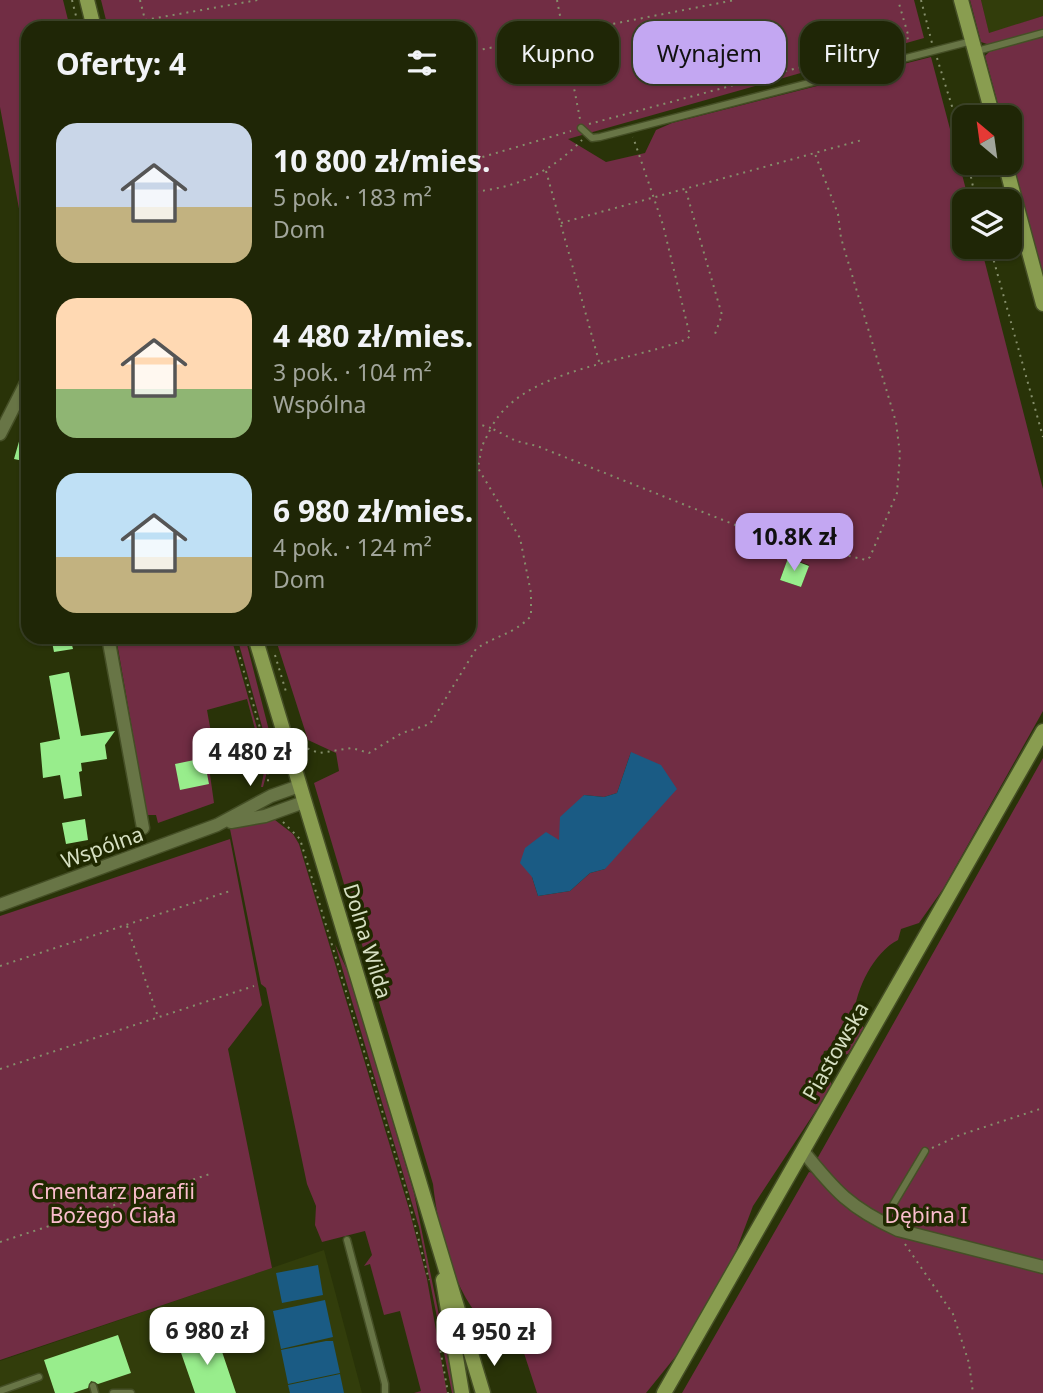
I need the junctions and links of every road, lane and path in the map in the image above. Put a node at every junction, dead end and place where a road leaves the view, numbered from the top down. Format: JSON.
{"nodes":[{"id":1,"x":72,"y":0,"type":"edge"},
{"id":2,"x":87,"y":0,"type":"edge"},
{"id":3,"x":140,"y":0,"type":"edge"},
{"id":4,"x":258,"y":0,"type":"edge"},
{"id":5,"x":557,"y":0,"type":"edge"},
{"id":6,"x":735,"y":0,"type":"edge"},
{"id":7,"x":898,"y":0,"type":"edge"},
{"id":8,"x":921,"y":0,"type":"edge"},
{"id":9,"x":961,"y":0,"type":"edge"},
{"id":10,"x":145,"y":20,"type":"joint"},
{"id":11,"x":77,"y":21,"type":"edge"},
{"id":12,"x":92,"y":21,"type":"edge"},
{"id":13,"x":561,"y":21,"type":"edge"},
{"id":14,"x":619,"y":23,"type":"edge"},
{"id":15,"x":1043,"y":33,"type":"edge"},
{"id":16,"x":973,"y":46,"type":"junction"},
{"id":17,"x":497,"y":47,"type":"edge"},
{"id":18,"x":933,"y":50,"type":"junction"},
{"id":19,"x":476,"y":51,"type":"edge"},
{"id":20,"x":574,"y":84,"type":"edge"},
{"id":21,"x":954,"y":105,"type":"edge"},
{"id":22,"x":990,"y":105,"type":"edge"},
{"id":23,"x":631,"y":129,"type":"junction"},
{"id":24,"x":583,"y":131,"type":"junction"},
{"id":25,"x":862,"y":140,"type":"dead end"},
{"id":26,"x":815,"y":154,"type":"junction"},
{"id":27,"x":476,"y":159,"type":"edge"},
{"id":28,"x":546,"y":171,"type":"junction"},
{"id":29,"x":1007,"y":175,"type":"edge"},
{"id":30,"x":685,"y":190,"type":"junction"},
{"id":31,"x":476,"y":191,"type":"edge"},
{"id":32,"x":653,"y":200,"type":"junction"},
{"id":33,"x":561,"y":223,"type":"junction"},
{"id":34,"x":993,"y":259,"type":"edge"},
{"id":35,"x":1043,"y":303,"type":"edge"},
{"id":36,"x":715,"y":334,"type":"dead end"},
{"id":37,"x":600,"y":366,"type":"junction"},
{"id":38,"x":21,"y":393,"type":"edge"},
{"id":39,"x":476,"y":423,"type":"edge"},
{"id":40,"x":491,"y":428,"type":"junction"},
{"id":41,"x":0,"y":434,"type":"edge"},
{"id":42,"x":1043,"y":436,"type":"edge"},
{"id":43,"x":109,"y":644,"type":"edge"},
{"id":44,"x":236,"y":644,"type":"edge"},
{"id":45,"x":257,"y":644,"type":"edge"},
{"id":46,"x":1043,"y":731,"type":"edge"},
{"id":47,"x":283,"y":752,"type":"junction"},
{"id":48,"x":268,"y":756,"type":"junction"},
{"id":49,"x":299,"y":786,"type":"junction"},
{"id":50,"x":271,"y":796,"type":"junction"},
{"id":51,"x":304,"y":802,"type":"junction"},
{"id":52,"x":278,"y":811,"type":"junction"},
{"id":53,"x":216,"y":825,"type":"junction"},
{"id":54,"x":143,"y":828,"type":"dead end"},
{"id":55,"x":230,"y":891,"type":"dead end"},
{"id":56,"x":0,"y":905,"type":"edge"},
{"id":57,"x":127,"y":925,"type":"junction"},
{"id":58,"x":0,"y":966,"type":"edge"},
{"id":59,"x":254,"y":986,"type":"dead end"},
{"id":60,"x":158,"y":1018,"type":"junction"},
{"id":61,"x":0,"y":1069,"type":"edge"},
{"id":62,"x":1043,"y":1108,"type":"edge"},
{"id":63,"x":803,"y":1151,"type":"junction"},
{"id":64,"x":925,"y":1151,"type":"joint"},
{"id":65,"x":210,"y":1174,"type":"dead end"},
{"id":66,"x":882,"y":1223,"type":"junction"},
{"id":67,"x":898,"y":1230,"type":"junction"},
{"id":68,"x":347,"y":1240,"type":"dead end"},
{"id":69,"x":0,"y":1241,"type":"edge"},
{"id":70,"x":440,"y":1258,"type":"junction"},
{"id":71,"x":1043,"y":1268,"type":"edge"},
{"id":72,"x":429,"y":1280,"type":"dead end"},
{"id":73,"x":437,"y":1330,"type":"dead end"},
{"id":74,"x":39,"y":1377,"type":"dead end"},
{"id":75,"x":0,"y":1391,"type":"edge"},
{"id":76,"x":113,"y":1393,"type":"edge"},
{"id":77,"x":131,"y":1393,"type":"edge"},
{"id":78,"x":385,"y":1393,"type":"edge"},
{"id":79,"x":447,"y":1393,"type":"edge"},
{"id":80,"x":462,"y":1393,"type":"edge"},
{"id":81,"x":483,"y":1393,"type":"edge"},
{"id":82,"x":664,"y":1393,"type":"edge"},
{"id":83,"x":973,"y":1393,"type":"edge"}],
"edges":[{"from":1,"to":11,"type":"path"},
{"from":2,"to":12,"type":"street"},
{"from":3,"to":10,"type":"path"},
{"from":4,"to":10,"type":"path"},
{"from":5,"to":13,"type":"path"},
{"from":6,"to":14,"type":"path"},
{"from":7,"to":24,"type":"path"},
{"from":8,"to":18,"type":"path"},
{"from":9,"to":16,"type":"street"},
{"from":15,"to":16,"type":"lane"},
{"from":16,"to":18,"type":"lane"},
{"from":16,"to":22,"type":"street"},
{"from":17,"to":19,"type":"path"},
{"from":18,"to":21,"type":"path"},
{"from":18,"to":23,"type":"lane"},
{"from":20,"to":24,"type":"path"},
{"from":23,"to":24,"type":"lane"},
{"from":23,"to":32,"type":"path"},
{"from":24,"to":27,"type":"path"},
{"from":24,"to":28,"type":"path"},
{"from":25,"to":26,"type":"path"},
{"from":26,"to":30,"type":"path"},
{"from":26,"to":40,"type":"path"},
{"from":28,"to":31,"type":"path"},
{"from":28,"to":33,"type":"path"},
{"from":29,"to":35,"type":"street"},
{"from":30,"to":32,"type":"path"},
{"from":30,"to":36,"type":"path"},
{"from":32,"to":33,"type":"path"},
{"from":32,"to":37,"type":"path"},
{"from":33,"to":37,"type":"path"},
{"from":34,"to":42,"type":"path"},
{"from":37,"to":40,"type":"path"},
{"from":38,"to":41,"type":"street"},
{"from":39,"to":40,"type":"path"},
{"from":40,"to":47,"type":"path"},
{"from":43,"to":54,"type":"street"},
{"from":44,"to":48,"type":"path"},
{"from":45,"to":47,"type":"street","name":"Dolna Wilda"},
{"from":46,"to":63,"type":"street","name":"Piastowska"},
{"from":47,"to":48,"type":"path"},
{"from":47,"to":49,"type":"street","name":"Dolna Wilda"},
{"from":48,"to":50,"type":"path"},
{"from":49,"to":50,"type":"street","name":"Wspólna"},
{"from":49,"to":51,"type":"street","name":"Dolna Wilda"},
{"from":50,"to":53,"type":"street","name":"Wspólna"},
{"from":51,"to":52,"type":"street","name":"Wspólna"},
{"from":51,"to":70,"type":"street","name":"Dolna Wilda"},
{"from":52,"to":53,"type":"street","name":"Wspólna"},
{"from":52,"to":72,"type":"path"},
{"from":53,"to":56,"type":"street","name":"Wspólna"},
{"from":55,"to":57,"type":"path"},
{"from":57,"to":58,"type":"path"},
{"from":57,"to":60,"type":"path"},
{"from":59,"to":60,"type":"path"},
{"from":60,"to":61,"type":"path"},
{"from":62,"to":64,"type":"path"},
{"from":63,"to":66,"type":"street"},
{"from":63,"to":82,"type":"street","name":"Piastowska"},
{"from":64,"to":66,"type":"lane"},
{"from":65,"to":69,"type":"path"},
{"from":66,"to":67,"type":"street"},
{"from":67,"to":71,"type":"street"},
{"from":67,"to":83,"type":"path"},
{"from":68,"to":78,"type":"lane"},
{"from":70,"to":80,"type":"street","name":"Dolna Wilda"},
{"from":70,"to":81,"type":"street","name":"Dolna Wilda"},
{"from":73,"to":79,"type":"path"},
{"from":74,"to":75,"type":"lane"},
{"from":76,"to":77,"type":"lane"}]}
